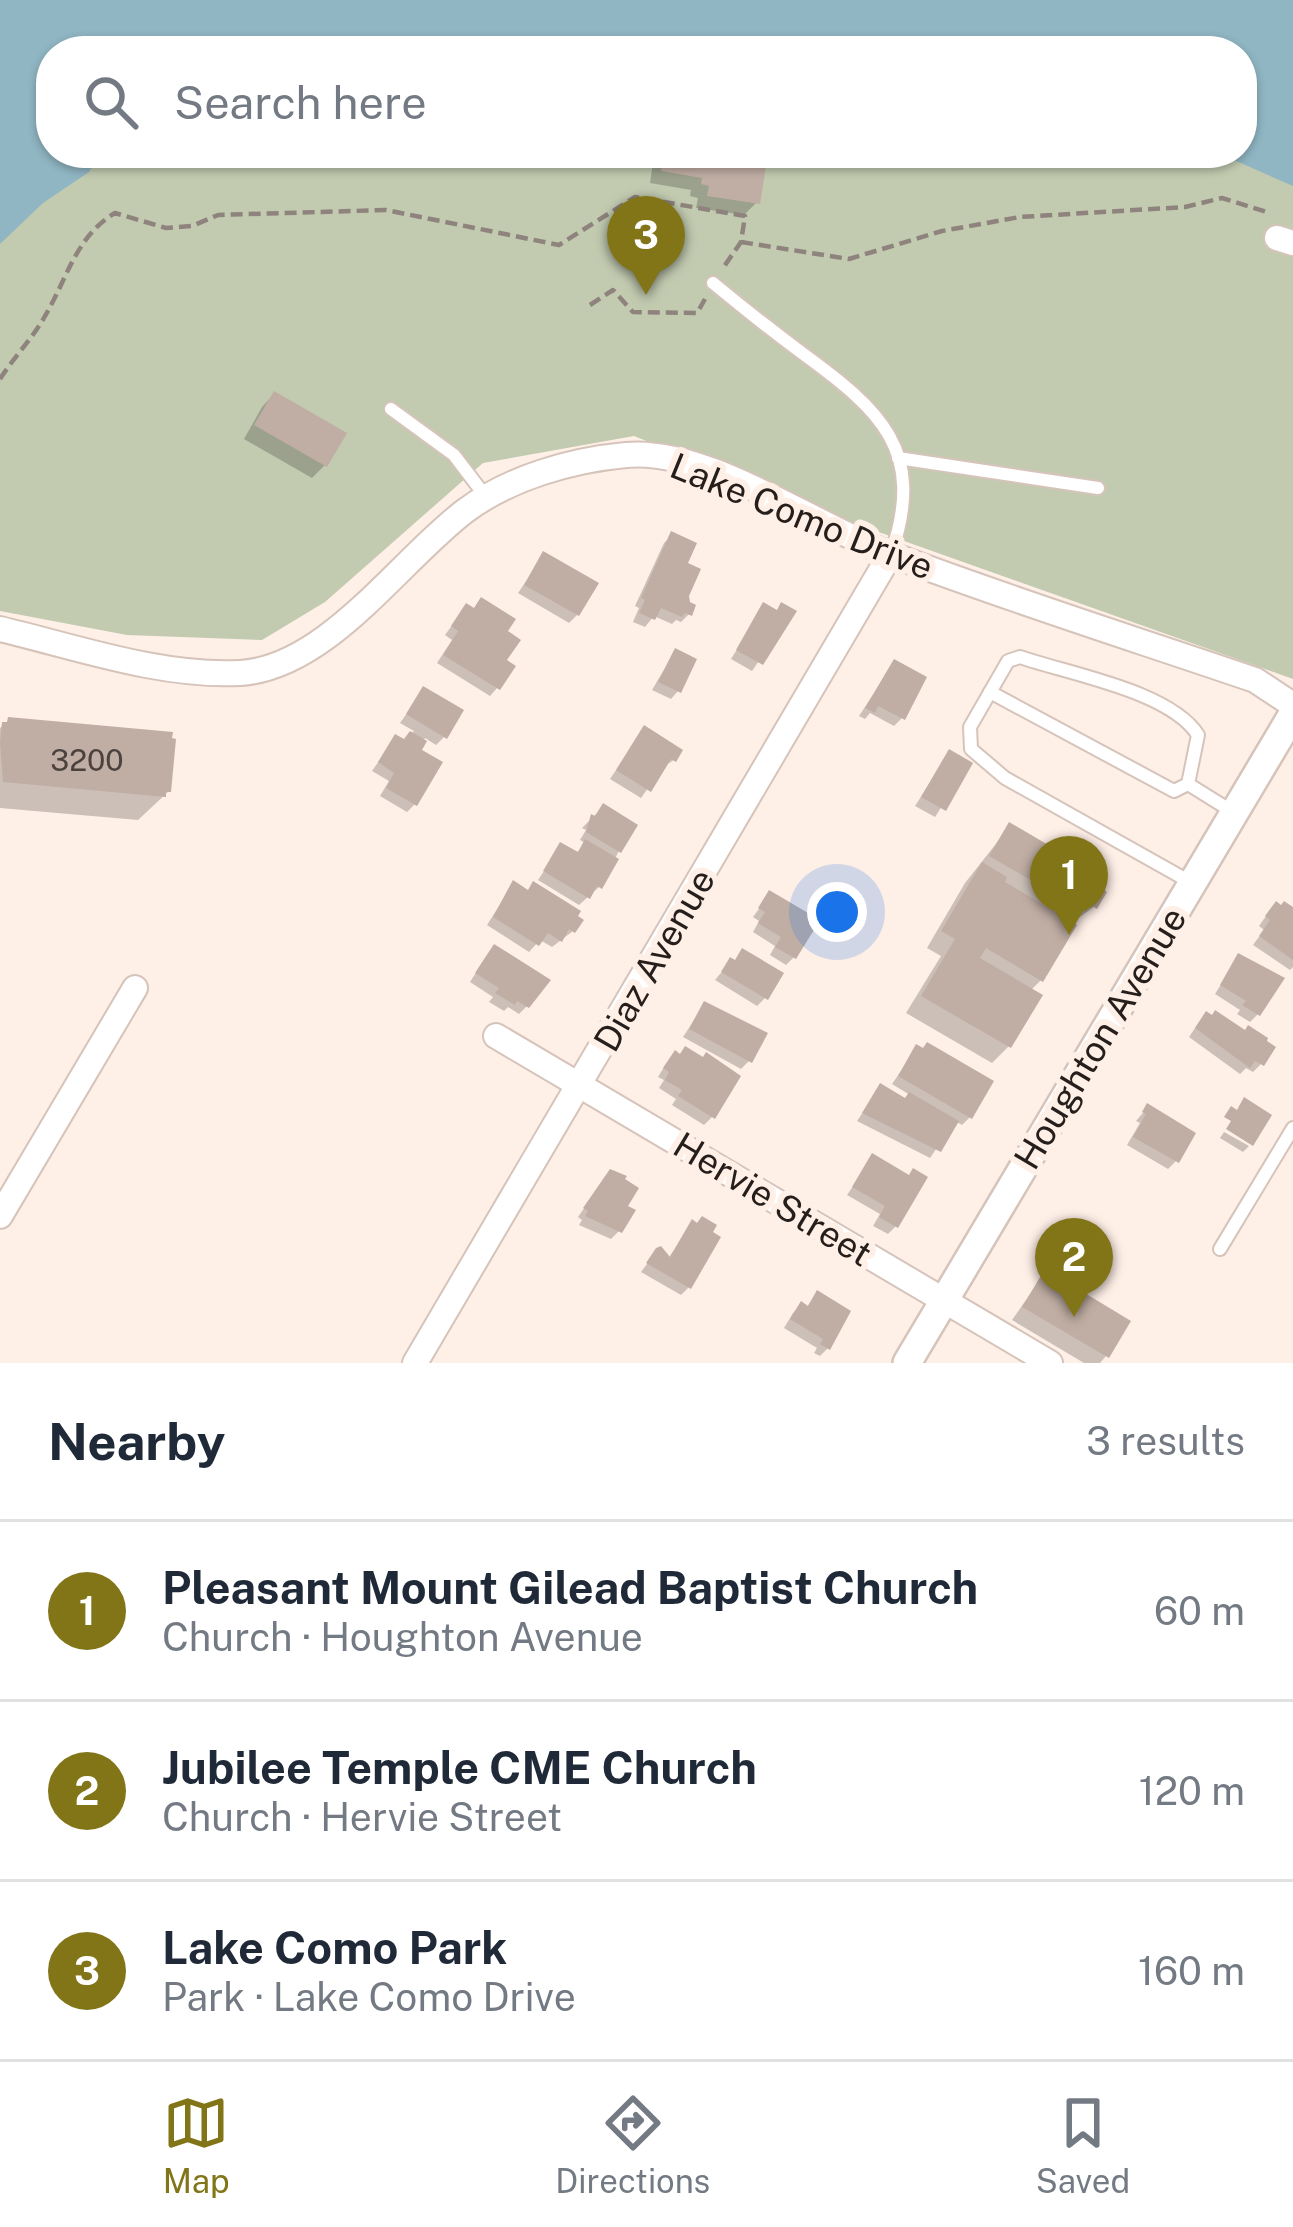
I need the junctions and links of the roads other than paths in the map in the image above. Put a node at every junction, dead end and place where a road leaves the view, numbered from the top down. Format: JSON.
{"nodes":[{"id":1,"x":713,"y":283,"type":"road end"},
{"id":2,"x":391,"y":409,"type":"dead end"},
{"id":3,"x":898,"y":458,"type":"junction"},
{"id":4,"x":1097,"y":488,"type":"dead end"},
{"id":5,"x":487,"y":498,"type":"junction"},
{"id":6,"x":890,"y":555,"type":"junction"},
{"id":7,"x":0,"y":629,"type":"edge"},
{"id":8,"x":990,"y":692,"type":"junction"},
{"id":9,"x":1293,"y":709,"type":"edge"},
{"id":10,"x":1188,"y":784,"type":"junction"},
{"id":11,"x":1234,"y":812,"type":"junction"},
{"id":12,"x":1192,"y":883,"type":"junction"},
{"id":13,"x":135,"y":988,"type":"dead end"},
{"id":14,"x":496,"y":1036,"type":"dead end"},
{"id":15,"x":580,"y":1085,"type":"junction"},
{"id":16,"x":1293,"y":1128,"type":"edge"},
{"id":17,"x":0,"y":1216,"type":"edge"},
{"id":18,"x":1220,"y":1249,"type":"dead end"},
{"id":19,"x":944,"y":1300,"type":"junction"},
{"id":20,"x":415,"y":1363,"type":"edge"},
{"id":21,"x":908,"y":1363,"type":"edge"},
{"id":22,"x":1050,"y":1363,"type":"edge"}],
"edges":[{"from":1,"to":3,"type":"lane"},
{"from":2,"to":5,"type":"lane"},
{"from":3,"to":4,"type":"lane"},
{"from":3,"to":6,"type":"lane"},
{"from":5,"to":6,"type":"street","name":"Lake Como Drive"},
{"from":5,"to":7,"type":"street","name":"Lake Como Drive"},
{"from":6,"to":9,"type":"street","name":"Lake Como Drive"},
{"from":6,"to":15,"type":"street","name":"Diaz Avenue"},
{"from":8,"to":10,"type":"lane"},
{"from":8,"to":10,"type":"lane"},
{"from":8,"to":12,"type":"lane"},
{"from":9,"to":11,"type":"street","name":"Houghton Avenue"},
{"from":10,"to":11,"type":"lane"},
{"from":11,"to":12,"type":"street","name":"Houghton Avenue"},
{"from":12,"to":19,"type":"street","name":"Houghton Avenue"},
{"from":13,"to":17,"type":"street"},
{"from":14,"to":15,"type":"street","name":"Hervie Street"},
{"from":15,"to":19,"type":"street","name":"Hervie Street"},
{"from":15,"to":20,"type":"street","name":"Diaz Avenue"},
{"from":16,"to":18,"type":"lane"},
{"from":19,"to":21,"type":"street","name":"Houghton Avenue"},
{"from":19,"to":22,"type":"street","name":"Hervie Street"}]}
